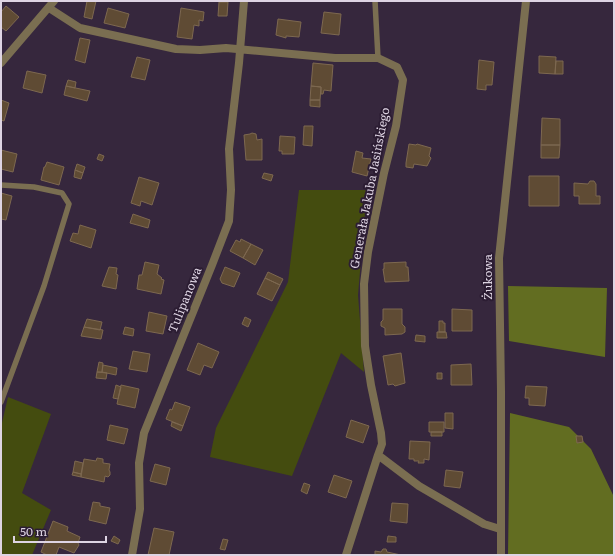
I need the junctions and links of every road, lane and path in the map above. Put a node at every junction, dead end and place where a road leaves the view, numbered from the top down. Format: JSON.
{"nodes":[{"id":1,"x":244,"y":1,"type":"edge"},
{"id":2,"x":375,"y":1,"type":"edge"},
{"id":3,"x":526,"y":1,"type":"edge"},
{"id":4,"x":52,"y":4,"type":"edge"},
{"id":5,"x":240,"y":50,"type":"junction"},
{"id":6,"x":378,"y":58,"type":"junction"},
{"id":7,"x":1,"y":63,"type":"edge"},
{"id":8,"x":1,"y":185,"type":"edge"},
{"id":9,"x":1,"y":402,"type":"edge"},
{"id":10,"x":378,"y":455,"type":"junction"},
{"id":11,"x":500,"y":529,"type":"junction"},
{"id":12,"x":132,"y":555,"type":"edge"},
{"id":13,"x":346,"y":555,"type":"edge"},
{"id":14,"x":501,"y":555,"type":"edge"}],
"edges":[{"from":1,"to":5,"type":"street","name":"Tulipanowa"},
{"from":2,"to":6,"type":"lane"},
{"from":3,"to":11,"type":"street","name":"Żukowa"},
{"from":4,"to":5,"type":"street"},
{"from":4,"to":7,"type":"street"},
{"from":5,"to":6,"type":"street","name":"Generała Jakuba Jasińskiego"},
{"from":5,"to":12,"type":"street","name":"Tulipanowa"},
{"from":6,"to":10,"type":"street","name":"Generała Jakuba Jasińskiego"},
{"from":8,"to":9,"type":"lane"},
{"from":10,"to":11,"type":"street"},
{"from":10,"to":13,"type":"street","name":"Generała Jakuba Jasińskiego"},
{"from":11,"to":14,"type":"street","name":"Żukowa"}]}
